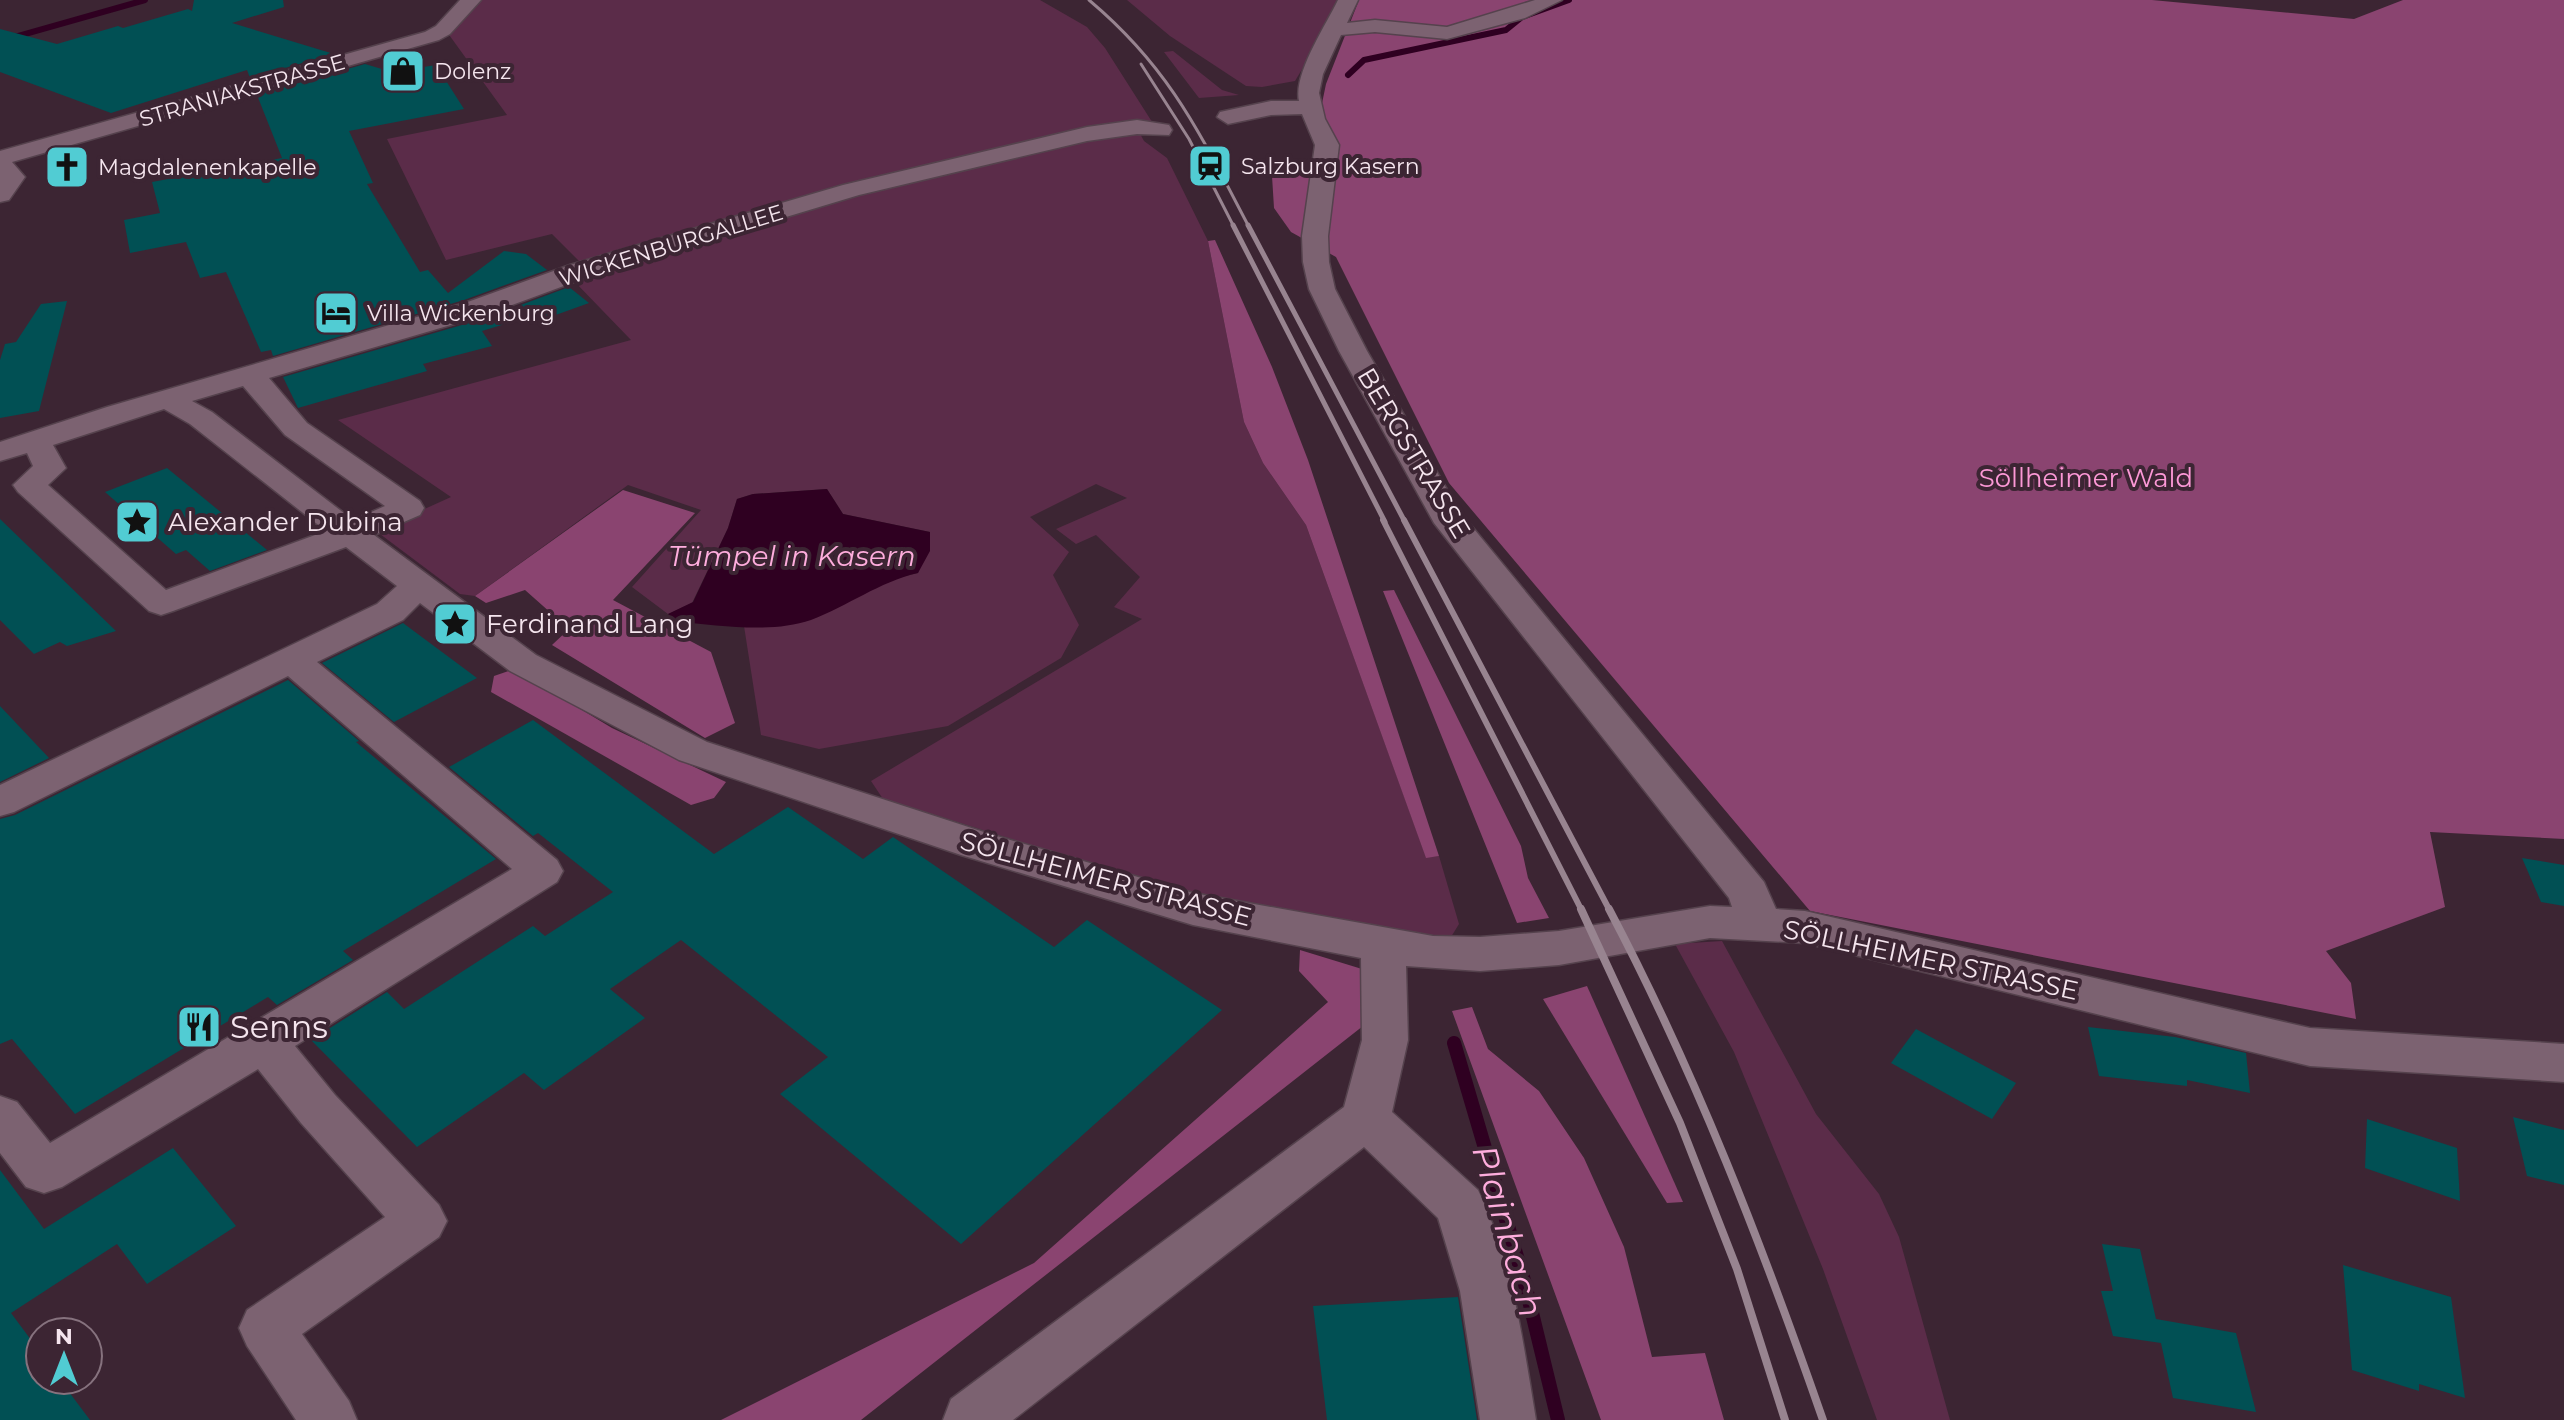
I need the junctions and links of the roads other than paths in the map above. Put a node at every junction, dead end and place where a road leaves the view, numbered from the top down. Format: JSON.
{"nodes":[{"id":1,"x":471,"y":0,"type":"edge"},
{"id":2,"x":1348,"y":0,"type":"edge"},
{"id":3,"x":1552,"y":0,"type":"edge"},
{"id":4,"x":1335,"y":30,"type":"junction"},
{"id":5,"x":1310,"y":100,"type":"junction"},
{"id":6,"x":1227,"y":108,"type":"dead end"},
{"id":7,"x":1161,"y":130,"type":"dead end"},
{"id":8,"x":0,"y":160,"type":"edge"},
{"id":9,"x":0,"y":195,"type":"edge"},
{"id":10,"x":250,"y":375,"type":"junction"},
{"id":11,"x":168,"y":399,"type":"junction"},
{"id":12,"x":36,"y":441,"type":"junction"},
{"id":13,"x":0,"y":452,"type":"edge"},
{"id":14,"x":350,"y":534,"type":"junction"},
{"id":15,"x":418,"y":585,"type":"junction"},
{"id":16,"x":293,"y":661,"type":"junction"},
{"id":17,"x":0,"y":802,"type":"edge"},
{"id":18,"x":1759,"y":924,"type":"junction"},
{"id":19,"x":1383,"y":946,"type":"junction"},
{"id":20,"x":264,"y":1042,"type":"junction"},
{"id":21,"x":2564,"y":1063,"type":"edge"},
{"id":22,"x":0,"y":1116,"type":"edge"},
{"id":23,"x":1366,"y":1118,"type":"junction"},
{"id":24,"x":971,"y":1418,"type":"dead end"},
{"id":25,"x":329,"y":1420,"type":"edge"},
{"id":26,"x":1508,"y":1420,"type":"edge"}],
"edges":[{"from":1,"to":8,"type":"street","name":"STRANIAKSTRASSE"},
{"from":2,"to":4,"type":"street"},
{"from":3,"to":4,"type":"street"},
{"from":4,"to":5,"type":"street"},
{"from":5,"to":6,"type":"street"},
{"from":5,"to":18,"type":"street","name":"BERGSTRASSE"},
{"from":7,"to":10,"type":"street","name":"WICKENBURGALLEE"},
{"from":8,"to":9,"type":"street"},
{"from":10,"to":11,"type":"street","name":"WICKENBURGALLEE"},
{"from":10,"to":14,"type":"street"},
{"from":11,"to":12,"type":"street"},
{"from":11,"to":14,"type":"street","name":"SÖLLHEIMER STRASSE"},
{"from":12,"to":13,"type":"street"},
{"from":12,"to":14,"type":"street"},
{"from":14,"to":15,"type":"street","name":"SÖLLHEIMER STRASSE"},
{"from":15,"to":16,"type":"street"},
{"from":15,"to":19,"type":"street","name":"SÖLLHEIMER STRASSE"},
{"from":16,"to":17,"type":"street"},
{"from":16,"to":20,"type":"street"},
{"from":18,"to":19,"type":"street","name":"SÖLLHEIMER STRASSE"},
{"from":18,"to":21,"type":"street","name":"SÖLLHEIMER STRASSE"},
{"from":19,"to":23,"type":"street"},
{"from":20,"to":22,"type":"street"},
{"from":20,"to":25,"type":"street"},
{"from":23,"to":24,"type":"street"},
{"from":23,"to":26,"type":"street"}]}
